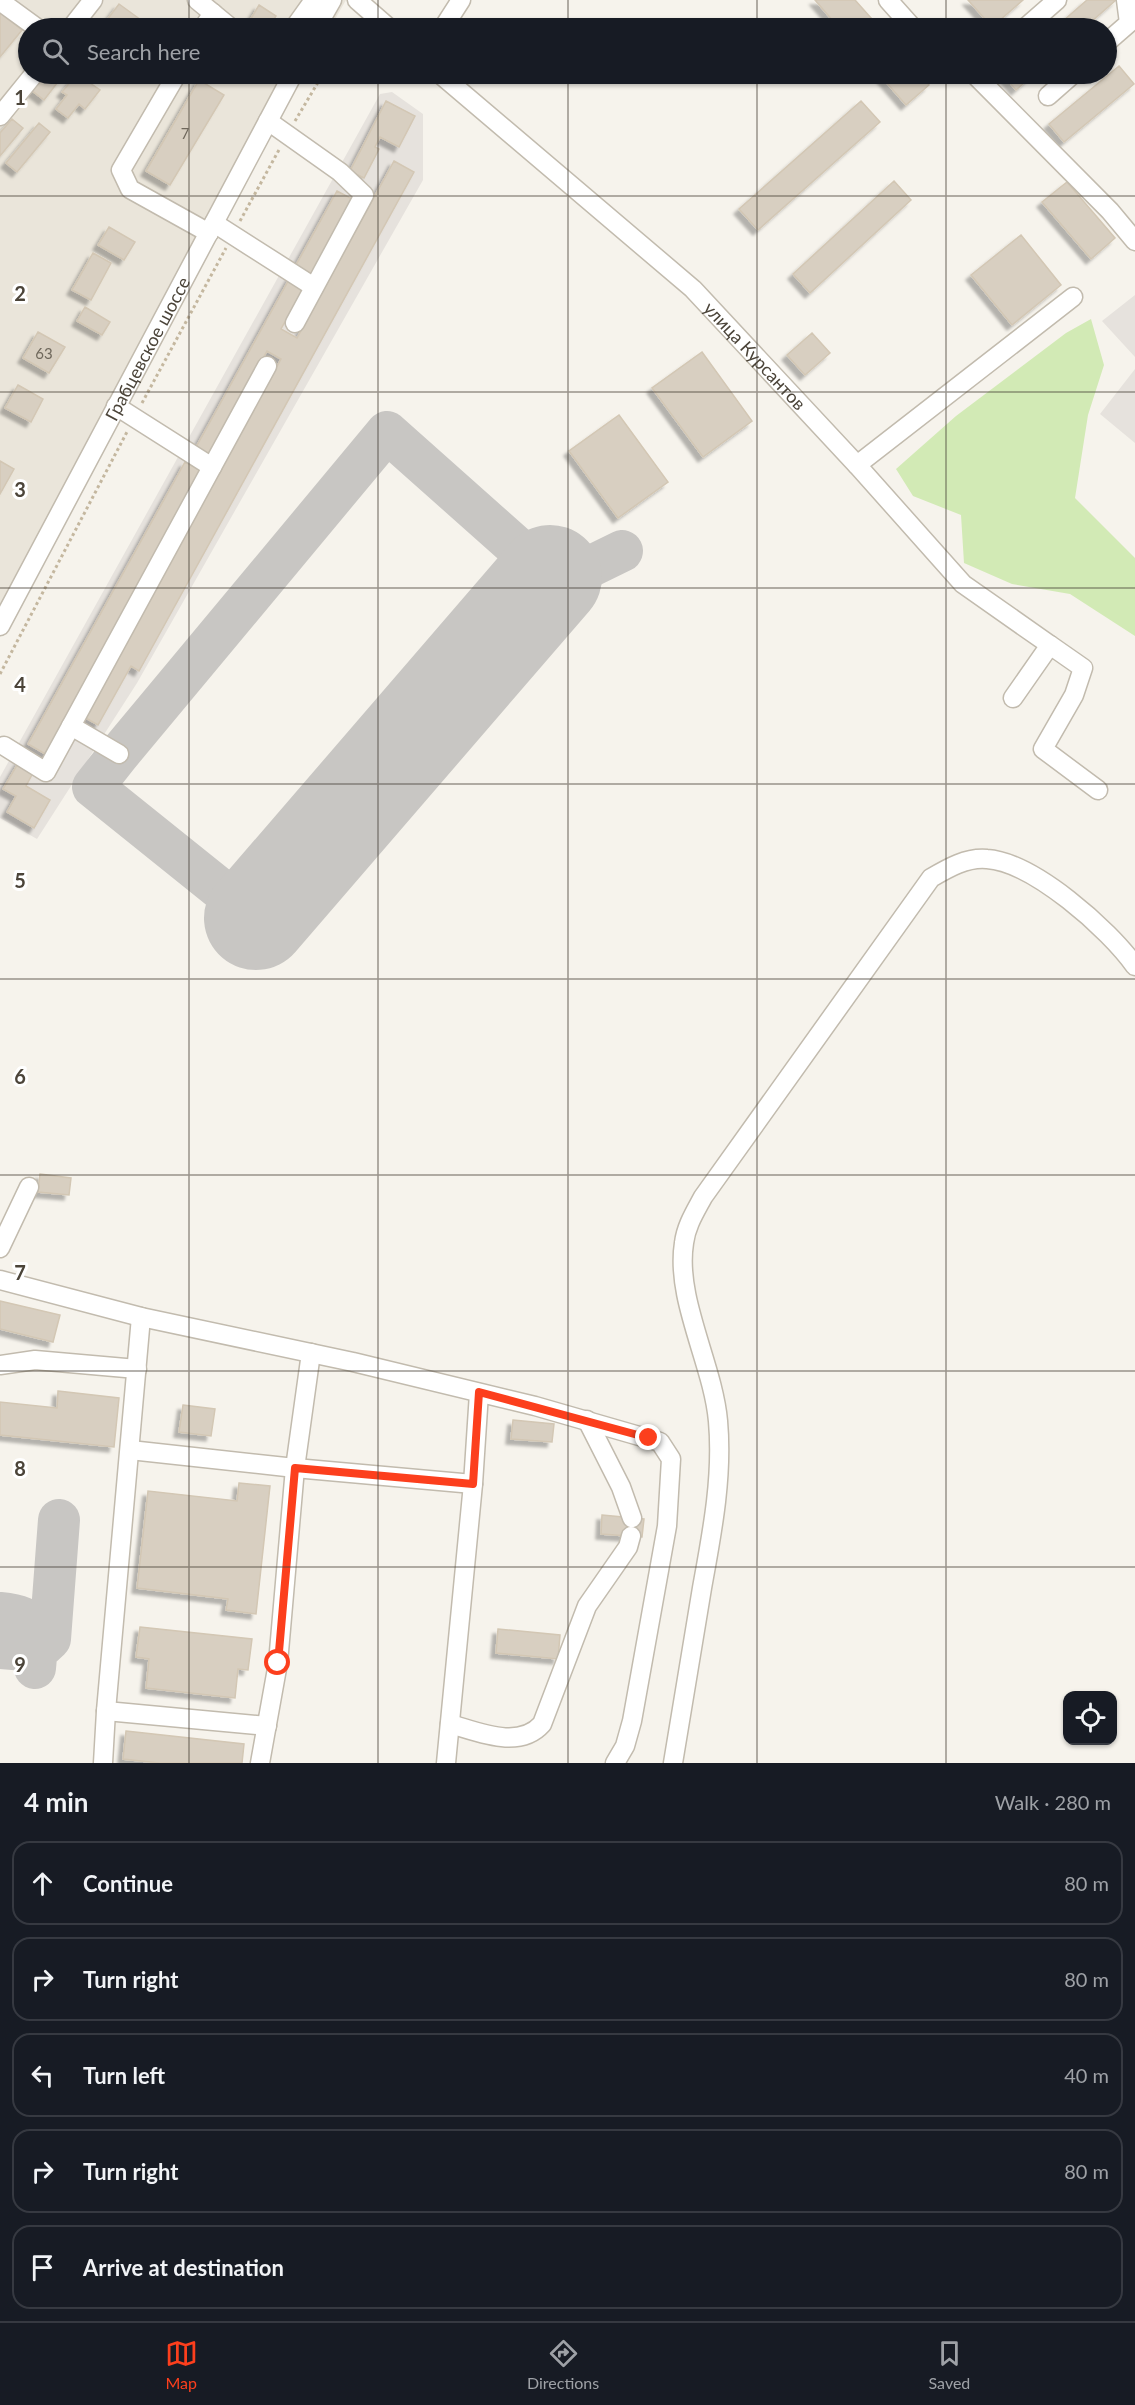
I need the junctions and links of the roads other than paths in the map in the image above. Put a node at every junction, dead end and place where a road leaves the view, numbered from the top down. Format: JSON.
{"nodes":[{"id":1,"x":93,"y":0,"type":"edge"},
{"id":2,"x":197,"y":0,"type":"edge"},
{"id":3,"x":314,"y":0,"type":"edge"},
{"id":4,"x":332,"y":0,"type":"edge"},
{"id":5,"x":357,"y":0,"type":"edge"},
{"id":6,"x":461,"y":0,"type":"edge"},
{"id":7,"x":888,"y":0,"type":"edge"},
{"id":8,"x":1057,"y":0,"type":"edge"},
{"id":9,"x":1126,"y":0,"type":"edge"},
{"id":10,"x":0,"y":1,"type":"edge"},
{"id":11,"x":23,"y":18,"type":"edge"},
{"id":12,"x":79,"y":18,"type":"edge"},
{"id":13,"x":206,"y":18,"type":"edge"},
{"id":14,"x":301,"y":18,"type":"edge"},
{"id":15,"x":322,"y":18,"type":"edge"},
{"id":16,"x":378,"y":18,"type":"edge"},
{"id":17,"x":449,"y":18,"type":"edge"},
{"id":18,"x":904,"y":18,"type":"edge"},
{"id":19,"x":1036,"y":18,"type":"edge"},
{"id":20,"x":1117,"y":34,"type":"edge"},
{"id":21,"x":22,"y":84,"type":"edge"},
{"id":22,"x":171,"y":84,"type":"edge"},
{"id":23,"x":287,"y":84,"type":"edge"},
{"id":24,"x":452,"y":84,"type":"edge"},
{"id":25,"x":984,"y":84,"type":"edge"},
{"id":26,"x":1062,"y":84,"type":"edge"},
{"id":27,"x":1048,"y":96,"type":"dead end"},
{"id":28,"x":6,"y":97,"type":"edge"},
{"id":29,"x":0,"y":116,"type":"edge"},
{"id":30,"x":268,"y":121,"type":"junction"},
{"id":31,"x":211,"y":228,"type":"junction"},
{"id":32,"x":1135,"y":241,"type":"edge"},
{"id":33,"x":315,"y":287,"type":"junction"},
{"id":34,"x":1073,"y":297,"type":"dead end"},
{"id":35,"x":295,"y":323,"type":"dead end"},
{"id":36,"x":267,"y":366,"type":"dead end"},
{"id":37,"x":116,"y":406,"type":"junction"},
{"id":38,"x":857,"y":465,"type":"junction"},
{"id":39,"x":212,"y":467,"type":"junction"},
{"id":40,"x":0,"y":626,"type":"edge"},
{"id":41,"x":1050,"y":645,"type":"junction"},
{"id":42,"x":1013,"y":698,"type":"dead end"},
{"id":43,"x":71,"y":726,"type":"junction"},
{"id":44,"x":4,"y":746,"type":"dead end"},
{"id":45,"x":119,"y":754,"type":"dead end"},
{"id":46,"x":1098,"y":790,"type":"dead end"},
{"id":47,"x":1135,"y":966,"type":"edge"},
{"id":48,"x":29,"y":1187,"type":"dead end"},
{"id":49,"x":0,"y":1248,"type":"edge"},
{"id":50,"x":0,"y":1280,"type":"edge"},
{"id":51,"x":141,"y":1317,"type":"junction"},
{"id":52,"x":311,"y":1353,"type":"junction"},
{"id":53,"x":0,"y":1365,"type":"edge"},
{"id":54,"x":137,"y":1369,"type":"junction"},
{"id":55,"x":479,"y":1392,"type":"junction"},
{"id":56,"x":587,"y":1420,"type":"junction"},
{"id":57,"x":130,"y":1450,"type":"junction"},
{"id":58,"x":295,"y":1468,"type":"junction"},
{"id":59,"x":473,"y":1484,"type":"junction"},
{"id":60,"x":632,"y":1518,"type":"dead end"},
{"id":61,"x":631,"y":1536,"type":"dead end"},
{"id":62,"x":106,"y":1711,"type":"junction"},
{"id":63,"x":450,"y":1724,"type":"junction"},
{"id":64,"x":267,"y":1726,"type":"junction"},
{"id":65,"x":104,"y":1763,"type":"edge"},
{"id":66,"x":260,"y":1763,"type":"edge"},
{"id":67,"x":446,"y":1763,"type":"edge"},
{"id":68,"x":615,"y":1763,"type":"edge"},
{"id":69,"x":673,"y":1763,"type":"edge"}],
"edges":[{"from":1,"to":12,"type":"street"},
{"from":2,"to":13,"type":"street"},
{"from":3,"to":14,"type":"street"},
{"from":4,"to":15,"type":"street"},
{"from":5,"to":16,"type":"street"},
{"from":6,"to":17,"type":"street"},
{"from":7,"to":18,"type":"street"},
{"from":8,"to":19,"type":"street"},
{"from":9,"to":20,"type":"street"},
{"from":10,"to":11,"type":"street"},
{"from":21,"to":28,"type":"street"},
{"from":22,"to":31,"type":"street"},
{"from":23,"to":30,"type":"street","name":"Грабцевское шоссе"},
{"from":24,"to":38,"type":"street","name":"улица Курсантов"},
{"from":25,"to":32,"type":"street"},
{"from":26,"to":27,"type":"street"},
{"from":28,"to":29,"type":"street"},
{"from":30,"to":31,"type":"street","name":"Грабцевское шоссе"},
{"from":30,"to":33,"type":"street"},
{"from":31,"to":33,"type":"street"},
{"from":31,"to":37,"type":"street","name":"Грабцевское шоссе"},
{"from":33,"to":35,"type":"street"},
{"from":34,"to":38,"type":"street"},
{"from":36,"to":39,"type":"street"},
{"from":37,"to":39,"type":"street"},
{"from":37,"to":40,"type":"street","name":"Грабцевское шоссе"},
{"from":38,"to":41,"type":"street","name":"улица Курсантов"},
{"from":39,"to":43,"type":"street"},
{"from":41,"to":42,"type":"street"},
{"from":41,"to":46,"type":"street","name":"улица Курсантов"},
{"from":43,"to":44,"type":"street"},
{"from":43,"to":45,"type":"street"},
{"from":47,"to":69,"type":"street"},
{"from":48,"to":49,"type":"street"},
{"from":50,"to":51,"type":"street"},
{"from":51,"to":52,"type":"street"},
{"from":51,"to":54,"type":"street"},
{"from":52,"to":55,"type":"street"},
{"from":52,"to":58,"type":"street"},
{"from":53,"to":54,"type":"street"},
{"from":54,"to":57,"type":"street"},
{"from":55,"to":56,"type":"street"},
{"from":55,"to":59,"type":"street"},
{"from":56,"to":60,"type":"street"},
{"from":56,"to":68,"type":"street"},
{"from":57,"to":58,"type":"street"},
{"from":57,"to":62,"type":"street"},
{"from":58,"to":59,"type":"street"},
{"from":58,"to":64,"type":"street"},
{"from":59,"to":63,"type":"street"},
{"from":61,"to":63,"type":"street"},
{"from":62,"to":64,"type":"street"},
{"from":62,"to":65,"type":"street"},
{"from":63,"to":67,"type":"street"},
{"from":64,"to":66,"type":"street"}]}
